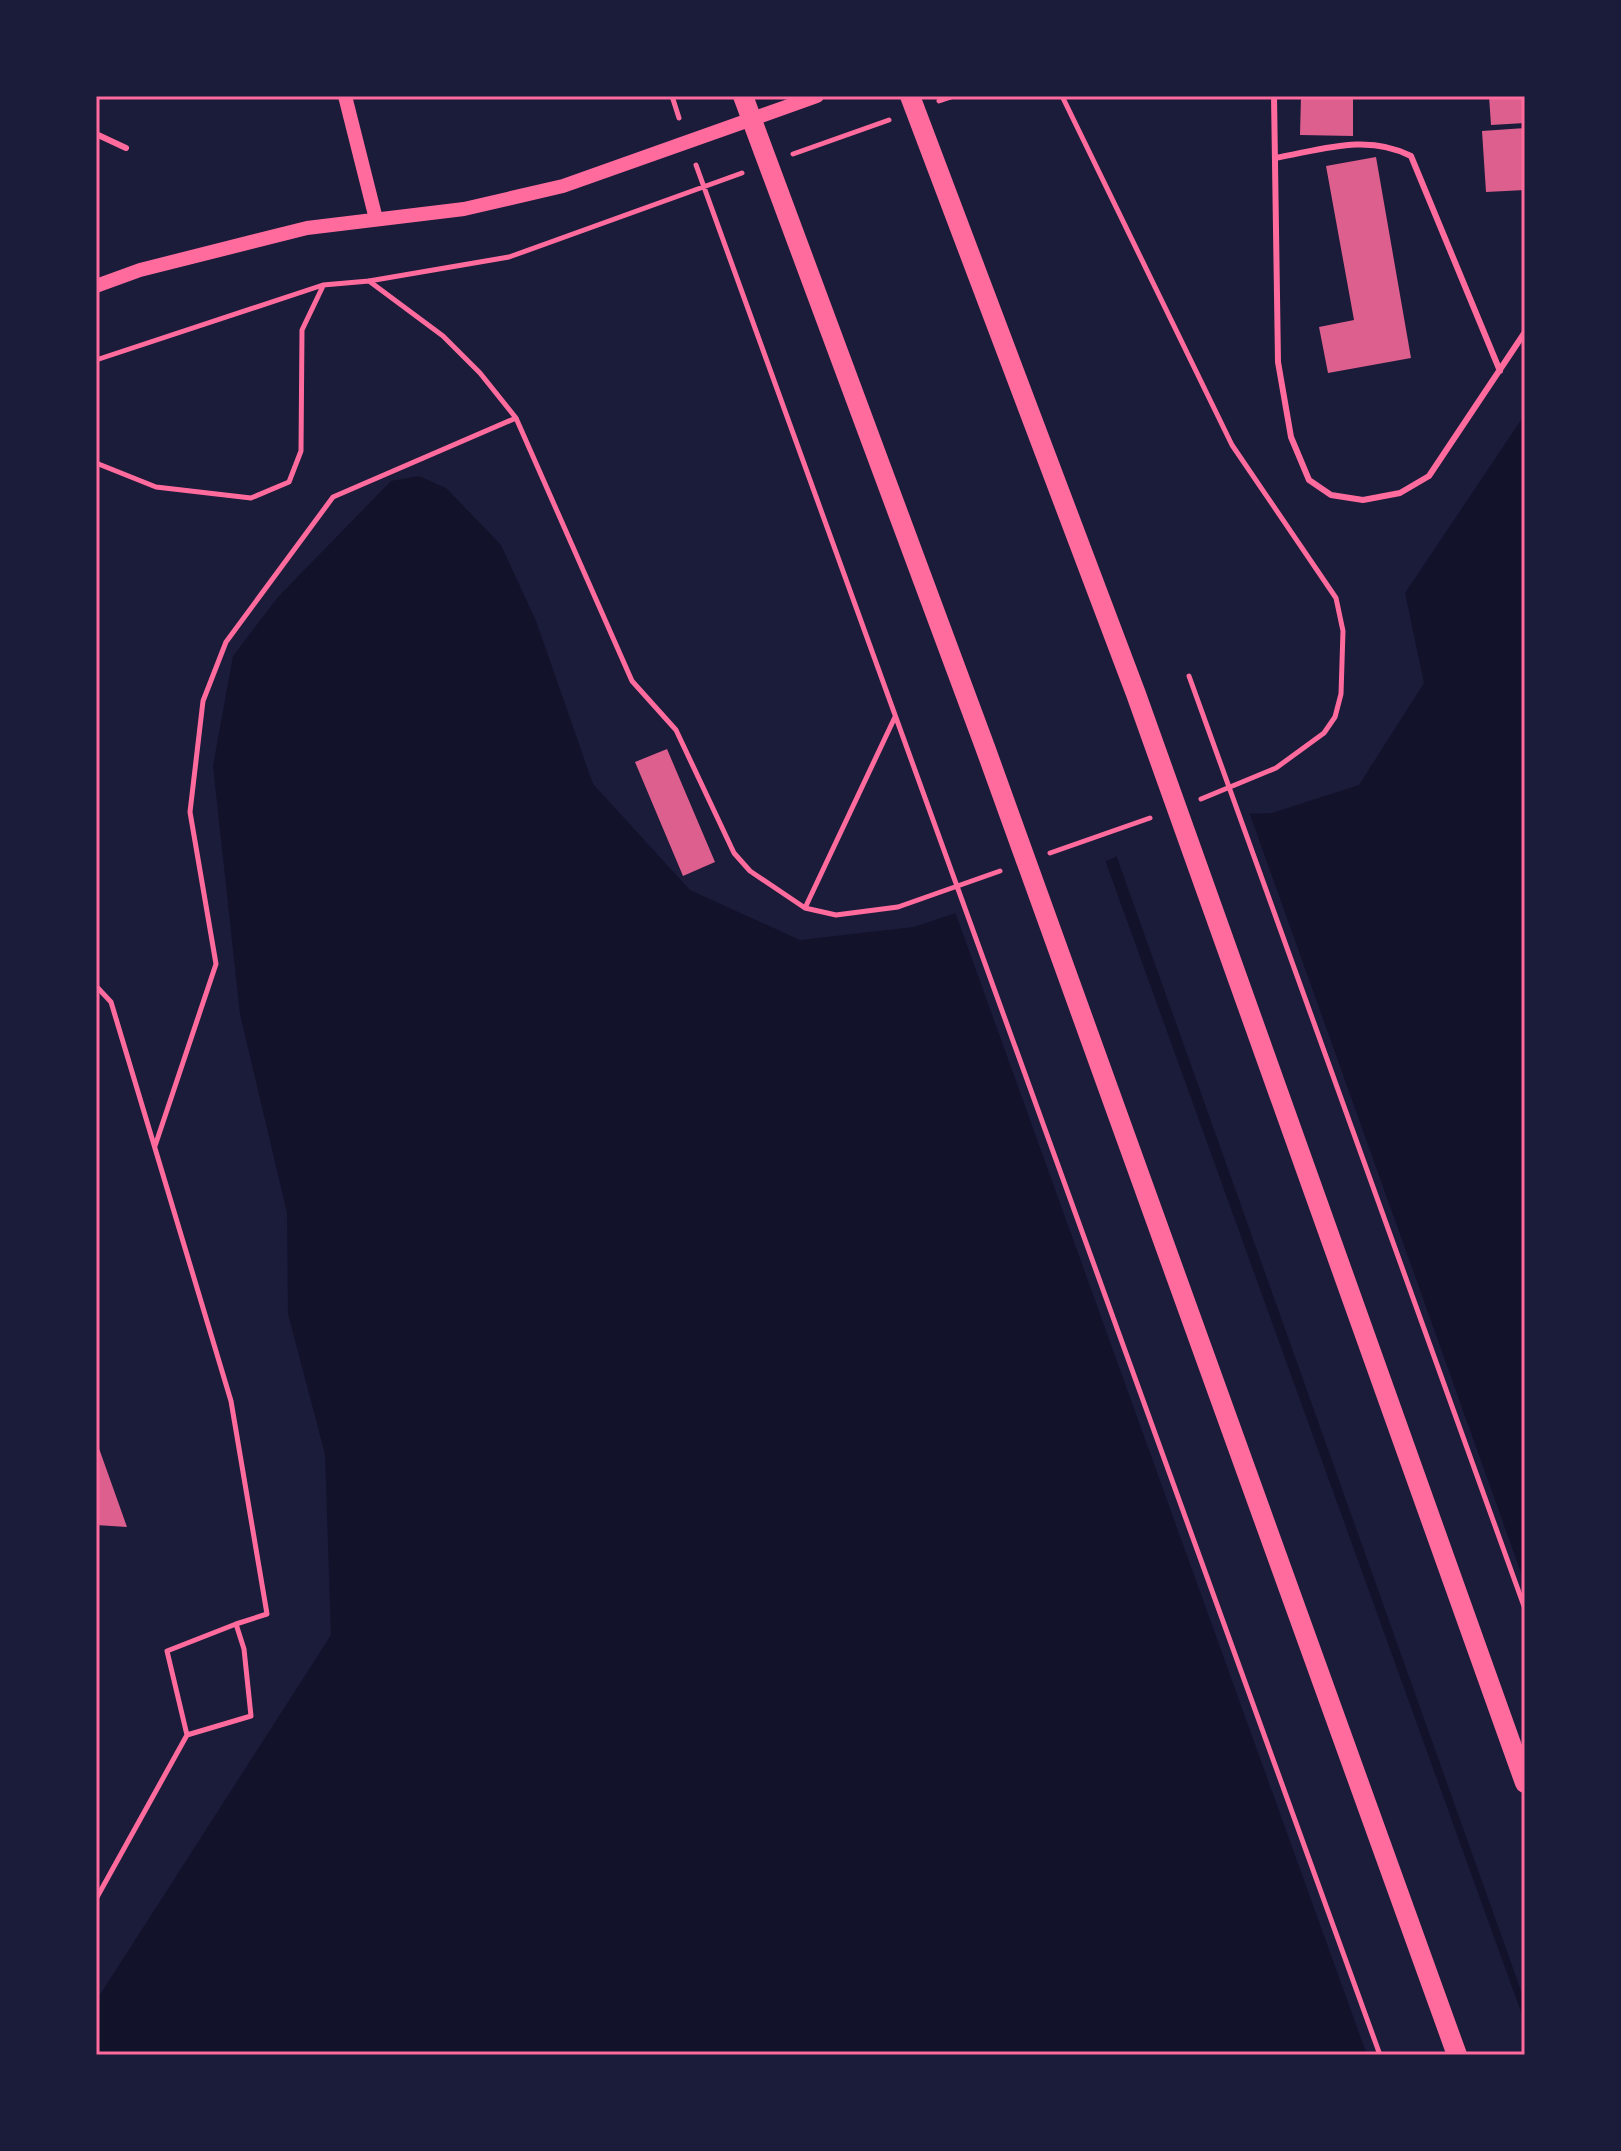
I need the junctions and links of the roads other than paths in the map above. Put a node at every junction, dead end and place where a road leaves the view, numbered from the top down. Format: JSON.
{"nodes":[{"id":1,"x":345,"y":96,"type":"edge"},
{"id":2,"x":743,"y":96,"type":"edge"},
{"id":3,"x":817,"y":96,"type":"edge"},
{"id":4,"x":1274,"y":96,"type":"edge"},
{"id":5,"x":918,"y":108,"type":"edge"},
{"id":6,"x":96,"y":134,"type":"edge"},
{"id":7,"x":126,"y":148,"type":"dead end"},
{"id":8,"x":1275,"y":158,"type":"junction"},
{"id":9,"x":376,"y":219,"type":"junction"},
{"id":10,"x":96,"y":286,"type":"edge"},
{"id":11,"x":1525,"y":332,"type":"edge"},
{"id":12,"x":1500,"y":371,"type":"junction"},
{"id":13,"x":1525,"y":1783,"type":"edge"},
{"id":14,"x":1457,"y":2055,"type":"edge"}],
"edges":[{"from":1,"to":9,"type":"street"},
{"from":2,"to":14,"type":"main road"},
{"from":3,"to":9,"type":"street"},
{"from":4,"to":8,"type":"lane"},
{"from":5,"to":13,"type":"main road"},
{"from":6,"to":7,"type":"lane"},
{"from":8,"to":12,"type":"lane"},
{"from":8,"to":12,"type":"lane"},
{"from":9,"to":10,"type":"street"},
{"from":11,"to":12,"type":"lane"}]}
